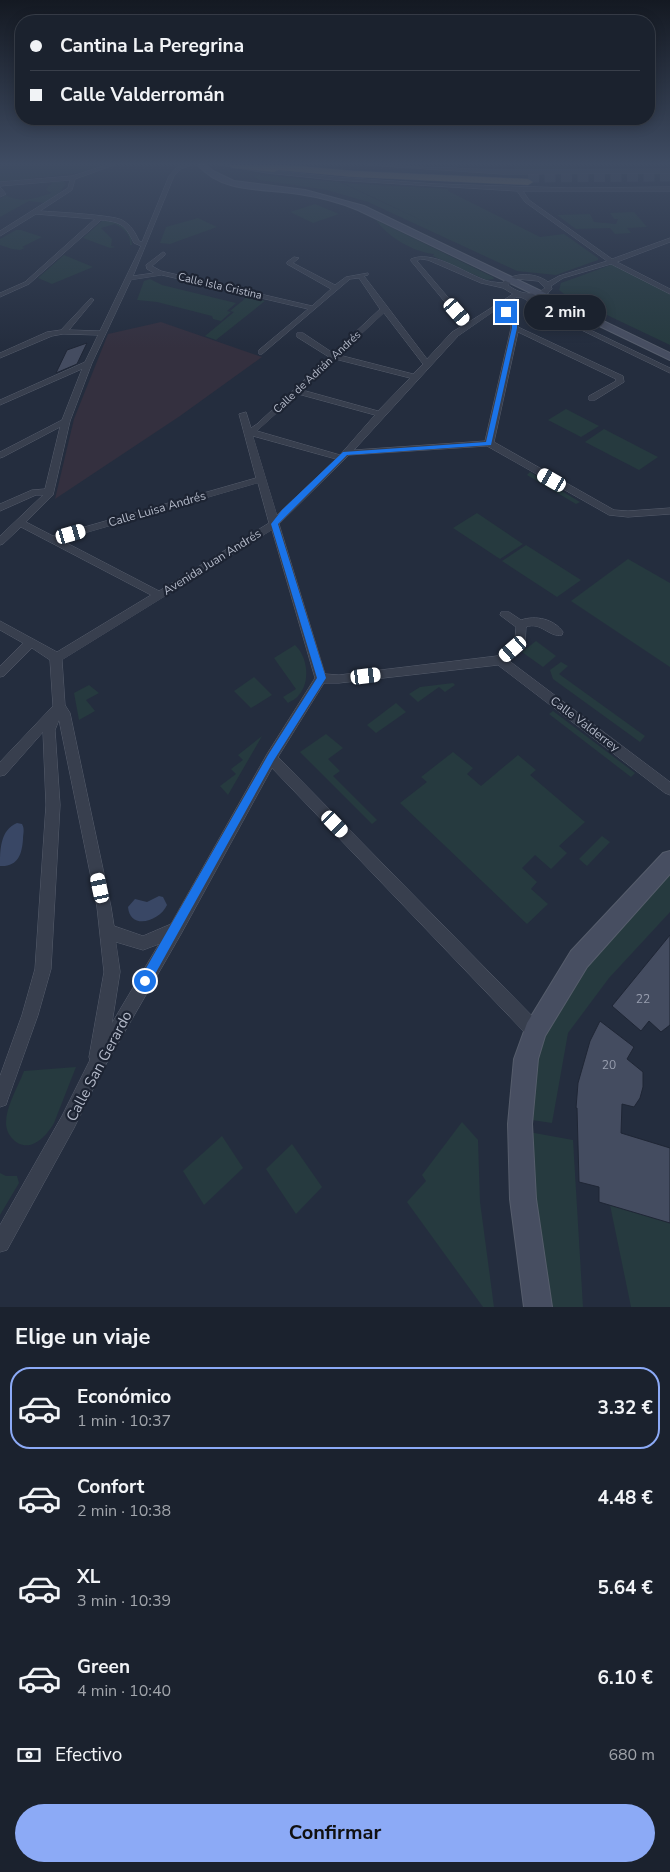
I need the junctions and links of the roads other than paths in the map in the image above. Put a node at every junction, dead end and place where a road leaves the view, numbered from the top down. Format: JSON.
{"nodes":[{"id":1,"x":13,"y":226,"type":"edge"},
{"id":2,"x":91,"y":226,"type":"edge"},
{"id":3,"x":127,"y":226,"type":"edge"},
{"id":4,"x":150,"y":226,"type":"edge"},
{"id":5,"x":396,"y":226,"type":"edge"},
{"id":6,"x":404,"y":226,"type":"edge"},
{"id":7,"x":563,"y":226,"type":"edge"},
{"id":8,"x":0,"y":234,"type":"edge"},
{"id":9,"x":670,"y":240,"type":"edge"},
{"id":10,"x":142,"y":245,"type":"junction"},
{"id":11,"x":163,"y":254,"type":"dead end"},
{"id":12,"x":296,"y":258,"type":"dead end"},
{"id":13,"x":611,"y":261,"type":"junction"},
{"id":14,"x":162,"y":273,"type":"junction"},
{"id":15,"x":561,"y":277,"type":"junction"},
{"id":16,"x":128,"y":279,"type":"junction"},
{"id":17,"x":541,"y":280,"type":"junction"},
{"id":18,"x":510,"y":281,"type":"junction"},
{"id":19,"x":335,"y":288,"type":"junction"},
{"id":20,"x":545,"y":290,"type":"junction"},
{"id":21,"x":670,"y":292,"type":"edge"},
{"id":22,"x":0,"y":295,"type":"edge"},
{"id":23,"x":517,"y":295,"type":"junction"},
{"id":24,"x":92,"y":300,"type":"dead end"},
{"id":25,"x":312,"y":308,"type":"junction"},
{"id":26,"x":384,"y":309,"type":"junction"},
{"id":27,"x":490,"y":310,"type":"junction"},
{"id":28,"x":467,"y":324,"type":"junction"},
{"id":29,"x":515,"y":328,"type":"junction"},
{"id":30,"x":63,"y":332,"type":"junction"},
{"id":31,"x":102,"y":333,"type":"junction"},
{"id":32,"x":300,"y":335,"type":"dead end"},
{"id":33,"x":670,"y":350,"type":"edge"},
{"id":34,"x":262,"y":352,"type":"dead end"},
{"id":35,"x":0,"y":356,"type":"edge"},
{"id":36,"x":333,"y":356,"type":"junction"},
{"id":37,"x":670,"y":357,"type":"edge"},
{"id":38,"x":88,"y":363,"type":"junction"},
{"id":39,"x":426,"y":364,"type":"junction"},
{"id":40,"x":670,"y":371,"type":"edge"},
{"id":41,"x":415,"y":377,"type":"junction"},
{"id":42,"x":296,"y":391,"type":"junction"},
{"id":43,"x":592,"y":398,"type":"dead end"},
{"id":44,"x":0,"y":403,"type":"edge"},
{"id":45,"x":243,"y":414,"type":"dead end"},
{"id":46,"x":380,"y":414,"type":"junction"},
{"id":47,"x":66,"y":421,"type":"junction"},
{"id":48,"x":250,"y":432,"type":"junction"},
{"id":49,"x":489,"y":444,"type":"junction"},
{"id":50,"x":0,"y":455,"type":"edge"},
{"id":51,"x":344,"y":456,"type":"junction"},
{"id":52,"x":261,"y":479,"type":"junction"},
{"id":53,"x":49,"y":492,"type":"junction"},
{"id":54,"x":0,"y":508,"type":"edge"},
{"id":55,"x":670,"y":511,"type":"edge"},
{"id":56,"x":21,"y":523,"type":"junction"},
{"id":57,"x":274,"y":524,"type":"junction"},
{"id":58,"x":52,"y":539,"type":"junction"},
{"id":59,"x":0,"y":542,"type":"edge"},
{"id":60,"x":159,"y":595,"type":"junction"},
{"id":61,"x":505,"y":615,"type":"dead end"},
{"id":62,"x":0,"y":625,"type":"edge"},
{"id":63,"x":520,"y":626,"type":"junction"},
{"id":64,"x":554,"y":629,"type":"dead end"},
{"id":65,"x":31,"y":642,"type":"junction"},
{"id":66,"x":56,"y":658,"type":"junction"},
{"id":67,"x":500,"y":660,"type":"junction"},
{"id":68,"x":0,"y":673,"type":"edge"},
{"id":69,"x":319,"y":681,"type":"junction"},
{"id":70,"x":59,"y":706,"type":"junction"},
{"id":71,"x":271,"y":758,"type":"junction"},
{"id":72,"x":0,"y":770,"type":"edge"},
{"id":73,"x":670,"y":789,"type":"edge"},
{"id":74,"x":670,"y":860,"type":"edge"},
{"id":75,"x":176,"y":929,"type":"junction"},
{"id":76,"x":108,"y":932,"type":"junction"},
{"id":77,"x":535,"y":1031,"type":"junction"},
{"id":78,"x":95,"y":1067,"type":"junction"},
{"id":79,"x":0,"y":1099,"type":"edge"},
{"id":80,"x":0,"y":1243,"type":"edge"},
{"id":81,"x":538,"y":1307,"type":"edge"}],
"edges":[{"from":1,"to":8,"type":"street"},
{"from":2,"to":22,"type":"street"},
{"from":3,"to":10,"type":"street"},
{"from":4,"to":10,"type":"street"},
{"from":5,"to":18,"type":"main road"},
{"from":6,"to":18,"type":"main road"},
{"from":7,"to":13,"type":"street"},
{"from":9,"to":13,"type":"street"},
{"from":10,"to":16,"type":"street"},
{"from":11,"to":14,"type":"street"},
{"from":12,"to":19,"type":"street"},
{"from":13,"to":15,"type":"street"},
{"from":13,"to":21,"type":"street"},
{"from":14,"to":16,"type":"street","name":"Calle Isla Cristina"},
{"from":14,"to":25,"type":"street","name":"Calle Isla Cristina"},
{"from":15,"to":17,"type":"street"},
{"from":15,"to":20,"type":"street"},
{"from":16,"to":31,"type":"street"},
{"from":17,"to":18,"type":"street"},
{"from":17,"to":20,"type":"street"},
{"from":18,"to":20,"type":"main road"},
{"from":18,"to":23,"type":"street"},
{"from":18,"to":28,"type":"street"},
{"from":19,"to":25,"type":"street"},
{"from":19,"to":26,"type":"street"},
{"from":20,"to":23,"type":"street"},
{"from":20,"to":33,"type":"main road"},
{"from":20,"to":37,"type":"main road"},
{"from":23,"to":27,"type":"street","name":"Avenida Juan Andrés"},
{"from":23,"to":40,"type":"street"},
{"from":24,"to":30,"type":"street"},
{"from":25,"to":34,"type":"street"},
{"from":26,"to":36,"type":"street","name":"Calle de Adrián Andrés"},
{"from":26,"to":39,"type":"street"},
{"from":27,"to":28,"type":"street","name":"Avenida Juan Andrés"},
{"from":27,"to":29,"type":"street"},
{"from":28,"to":39,"type":"street","name":"Avenida Juan Andrés"},
{"from":29,"to":43,"type":"street"},
{"from":29,"to":49,"type":"street"},
{"from":30,"to":31,"type":"street"},
{"from":30,"to":35,"type":"street"},
{"from":31,"to":38,"type":"street"},
{"from":32,"to":36,"type":"street"},
{"from":36,"to":41,"type":"street"},
{"from":36,"to":42,"type":"street","name":"Calle de Adrián Andrés"},
{"from":38,"to":44,"type":"street"},
{"from":38,"to":47,"type":"street"},
{"from":39,"to":41,"type":"street","name":"Avenida Juan Andrés"},
{"from":41,"to":46,"type":"street","name":"Avenida Juan Andrés"},
{"from":42,"to":46,"type":"street"},
{"from":42,"to":48,"type":"street","name":"Calle de Adrián Andrés"},
{"from":45,"to":48,"type":"street"},
{"from":46,"to":51,"type":"street","name":"Avenida Juan Andrés"},
{"from":47,"to":50,"type":"street"},
{"from":47,"to":53,"type":"street"},
{"from":48,"to":51,"type":"street"},
{"from":48,"to":52,"type":"street"},
{"from":49,"to":51,"type":"street"},
{"from":49,"to":55,"type":"street"},
{"from":51,"to":57,"type":"street","name":"Avenida Juan Andrés"},
{"from":52,"to":57,"type":"street"},
{"from":52,"to":58,"type":"street","name":"Calle Luisa Andrés"},
{"from":53,"to":54,"type":"street"},
{"from":53,"to":56,"type":"street"},
{"from":56,"to":58,"type":"street"},
{"from":56,"to":59,"type":"street"},
{"from":57,"to":60,"type":"street","name":"Avenida Juan Andrés"},
{"from":57,"to":69,"type":"street"},
{"from":58,"to":60,"type":"street"},
{"from":60,"to":66,"type":"street","name":"Avenida Juan Andrés"},
{"from":61,"to":63,"type":"street"},
{"from":62,"to":65,"type":"street"},
{"from":63,"to":64,"type":"street"},
{"from":63,"to":67,"type":"street"},
{"from":65,"to":66,"type":"street"},
{"from":65,"to":68,"type":"street"},
{"from":66,"to":70,"type":"street"},
{"from":67,"to":69,"type":"street"},
{"from":67,"to":73,"type":"street","name":"Calle Valderrey"},
{"from":69,"to":71,"type":"street","name":"Calle San Gerardo"},
{"from":70,"to":72,"type":"street"},
{"from":70,"to":76,"type":"street"},
{"from":70,"to":79,"type":"street"},
{"from":71,"to":75,"type":"street","name":"Calle San Gerardo"},
{"from":71,"to":77,"type":"street"},
{"from":74,"to":77,"type":"main road"},
{"from":75,"to":76,"type":"street"},
{"from":75,"to":78,"type":"street","name":"Calle San Gerardo"},
{"from":76,"to":78,"type":"street"},
{"from":77,"to":81,"type":"main road"},
{"from":78,"to":80,"type":"street","name":"Calle San Gerardo"}]}
